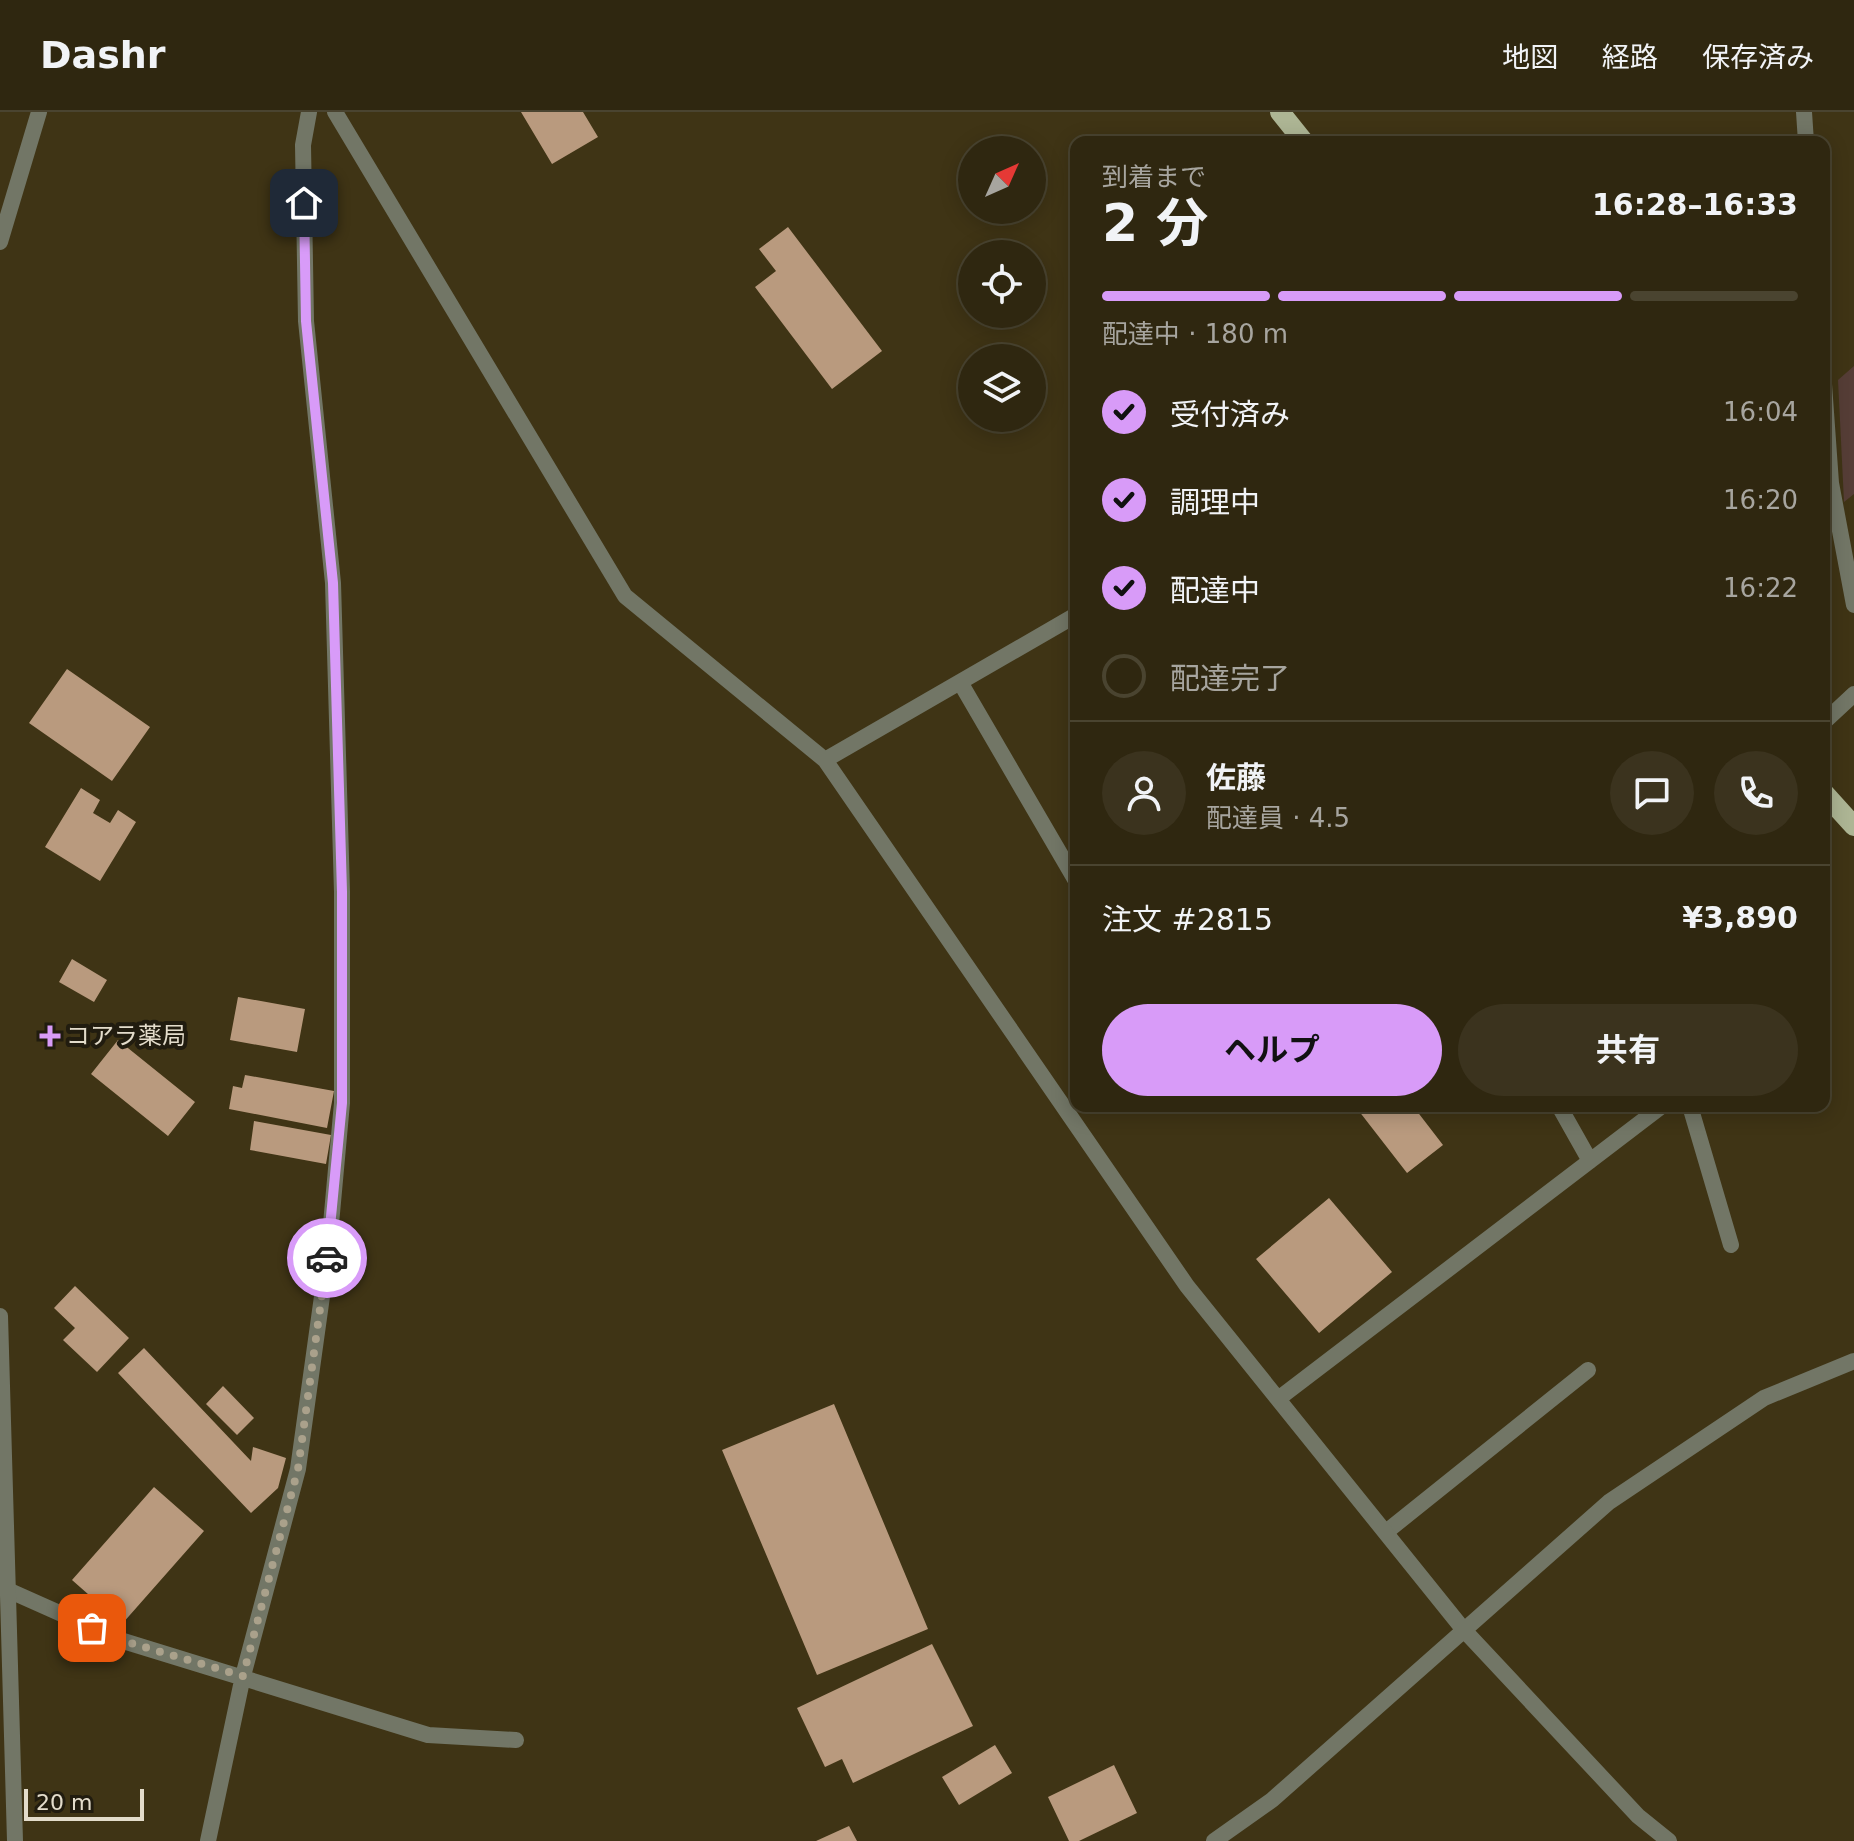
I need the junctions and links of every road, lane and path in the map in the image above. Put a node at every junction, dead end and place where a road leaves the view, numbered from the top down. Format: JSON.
{"nodes":[{"id":1,"x":39,"y":112,"type":"edge"},
{"id":2,"x":309,"y":112,"type":"edge"},
{"id":3,"x":335,"y":112,"type":"edge"},
{"id":4,"x":1280,"y":112,"type":"edge"},
{"id":5,"x":1804,"y":112,"type":"edge"},
{"id":6,"x":1299,"y":136,"type":"edge"},
{"id":7,"x":1806,"y":136,"type":"edge"},
{"id":8,"x":0,"y":242,"type":"edge"},
{"id":9,"x":1830,"y":469,"type":"edge"},
{"id":10,"x":1854,"y":605,"type":"edge"},
{"id":11,"x":1070,"y":618,"type":"edge"},
{"id":12,"x":960,"y":682,"type":"junction"},
{"id":13,"x":1854,"y":694,"type":"edge"},
{"id":14,"x":1830,"y":716,"type":"edge"},
{"id":15,"x":825,"y":760,"type":"junction"},
{"id":16,"x":1830,"y":800,"type":"edge"},
{"id":17,"x":1854,"y":826,"type":"edge"},
{"id":18,"x":1070,"y":871,"type":"edge"},
{"id":19,"x":1562,"y":1112,"type":"edge"},
{"id":20,"x":1654,"y":1112,"type":"edge"},
{"id":21,"x":1692,"y":1112,"type":"edge"},
{"id":22,"x":1590,"y":1161,"type":"junction"},
{"id":23,"x":1731,"y":1245,"type":"dead end"},
{"id":24,"x":0,"y":1316,"type":"edge"},
{"id":25,"x":1854,"y":1361,"type":"edge"},
{"id":26,"x":1588,"y":1370,"type":"dead end"},
{"id":27,"x":1278,"y":1399,"type":"junction"},
{"id":28,"x":1386,"y":1532,"type":"junction"},
{"id":29,"x":10,"y":1591,"type":"junction"},
{"id":30,"x":1463,"y":1629,"type":"junction"},
{"id":31,"x":243,"y":1676,"type":"junction"},
{"id":32,"x":516,"y":1740,"type":"dead end"},
{"id":33,"x":15,"y":1841,"type":"edge"},
{"id":34,"x":208,"y":1841,"type":"edge"},
{"id":35,"x":1214,"y":1841,"type":"edge"},
{"id":36,"x":1669,"y":1841,"type":"edge"}],
"edges":[{"from":1,"to":8,"type":"street"},
{"from":2,"to":31,"type":"street"},
{"from":3,"to":15,"type":"street"},
{"from":4,"to":6,"type":"main road"},
{"from":5,"to":7,"type":"street"},
{"from":9,"to":10,"type":"street"},
{"from":11,"to":12,"type":"street"},
{"from":12,"to":15,"type":"street"},
{"from":12,"to":18,"type":"street"},
{"from":13,"to":14,"type":"street"},
{"from":15,"to":27,"type":"street"},
{"from":16,"to":17,"type":"main road"},
{"from":19,"to":22,"type":"street"},
{"from":20,"to":22,"type":"street"},
{"from":21,"to":23,"type":"street"},
{"from":22,"to":27,"type":"street"},
{"from":24,"to":29,"type":"street"},
{"from":25,"to":30,"type":"street"},
{"from":26,"to":28,"type":"street"},
{"from":27,"to":28,"type":"street"},
{"from":28,"to":30,"type":"street"},
{"from":29,"to":31,"type":"street"},
{"from":29,"to":33,"type":"street"},
{"from":30,"to":35,"type":"street"},
{"from":30,"to":36,"type":"street"},
{"from":31,"to":32,"type":"street"},
{"from":31,"to":34,"type":"street"}]}
